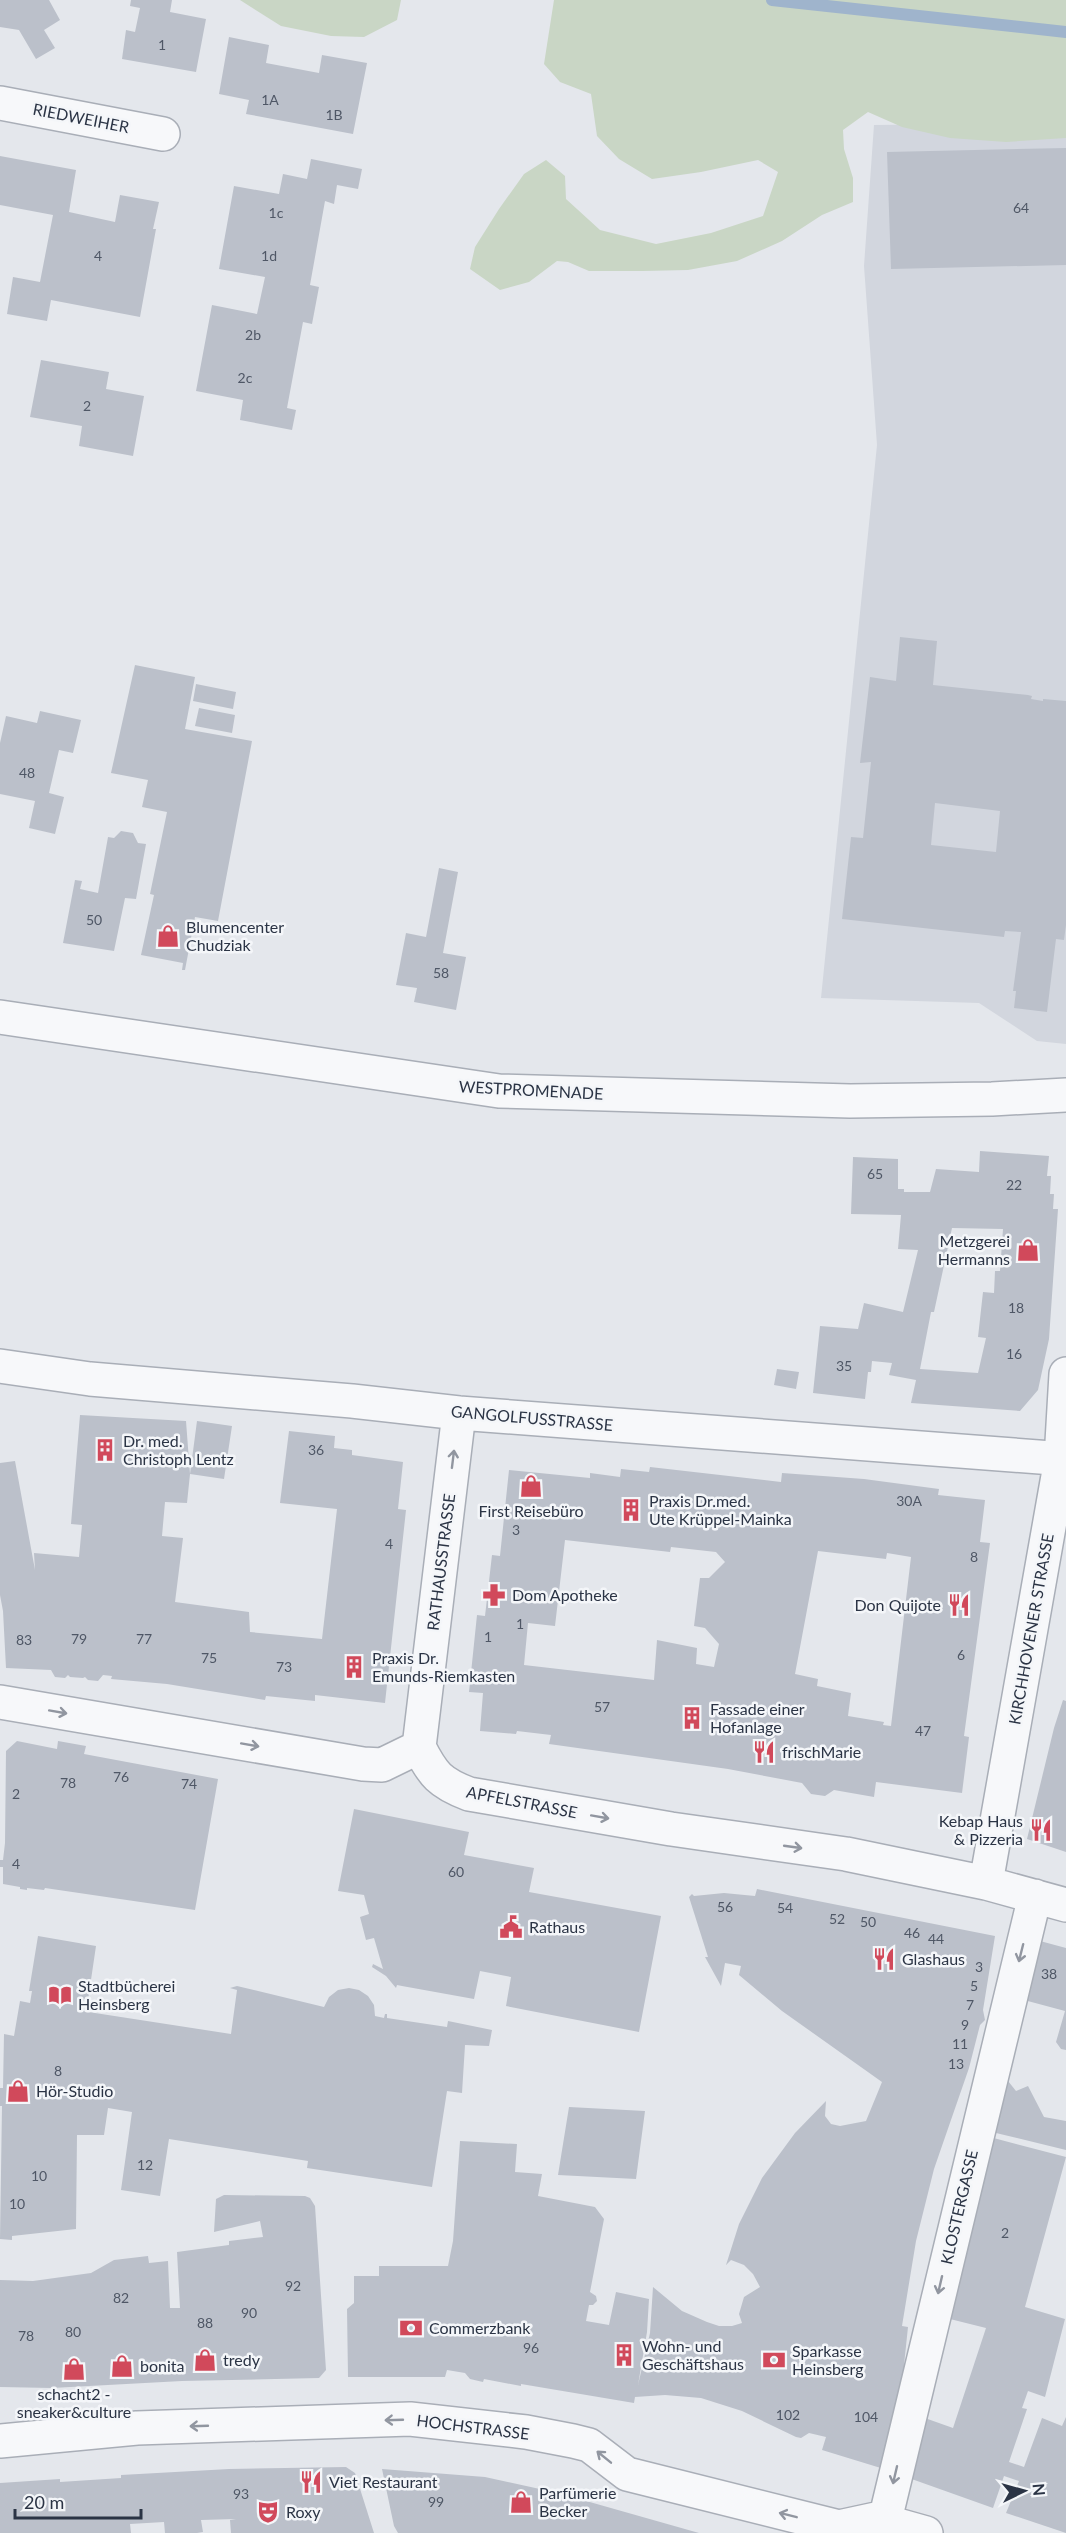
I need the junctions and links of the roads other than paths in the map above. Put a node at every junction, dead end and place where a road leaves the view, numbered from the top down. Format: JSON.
{"nodes":[{"id":1,"x":0,"y":103,"type":"edge"},
{"id":2,"x":163,"y":134,"type":"dead end"},
{"id":3,"x":0,"y":1017,"type":"edge"},
{"id":4,"x":1066,"y":1095,"type":"edge"},
{"id":5,"x":0,"y":1366,"type":"edge"},
{"id":6,"x":1066,"y":1374,"type":"edge"},
{"id":7,"x":459,"y":1413,"type":"junction"},
{"id":8,"x":1063,"y":1459,"type":"edge"},
{"id":9,"x":0,"y":1702,"type":"edge"},
{"id":10,"x":419,"y":1747,"type":"junction"},
{"id":11,"x":986,"y":1883,"type":"junction"},
{"id":12,"x":1035,"y":1896,"type":"junction"},
{"id":13,"x":1066,"y":1905,"type":"edge"},
{"id":14,"x":0,"y":2441,"type":"edge"},
{"id":15,"x":885,"y":2520,"type":"junction"},
{"id":16,"x":926,"y":2533,"type":"edge"}],
"edges":[{"from":1,"to":2,"type":"street","name":"RIEDWEIHER"},
{"from":3,"to":4,"type":"street","name":"WESTPROMENADE"},
{"from":5,"to":7,"type":"street","name":"GANGOLFUSSTRASSE"},
{"from":6,"to":8,"type":"street","name":"KIRCHHOVENER STRASSE"},
{"from":7,"to":8,"type":"street","name":"GANGOLFUSSTRASSE"},
{"from":10,"to":7,"type":"street","name":"RATHAUSSTRASSE","one_way":true},
{"from":8,"to":11,"type":"street","name":"KIRCHHOVENER STRASSE"},
{"from":9,"to":10,"type":"street","one_way":true},
{"from":10,"to":11,"type":"street","name":"APFELSTRASSE","one_way":true},
{"from":11,"to":12,"type":"street","name":"APFELSTRASSE"},
{"from":12,"to":13,"type":"street","name":"APFELSTRASSE"},
{"from":12,"to":15,"type":"street","name":"KLOSTERGASSE","one_way":true},
{"from":15,"to":14,"type":"street","name":"HOCHSTRASSE","one_way":true},
{"from":15,"to":16,"type":"street","name":"HOCHSTRASSE"}]}
